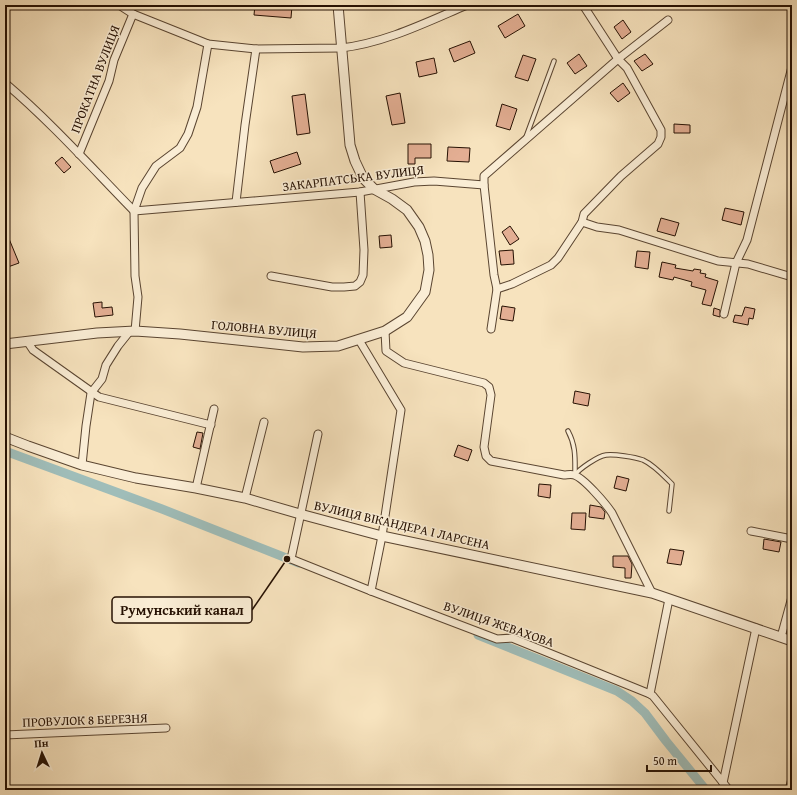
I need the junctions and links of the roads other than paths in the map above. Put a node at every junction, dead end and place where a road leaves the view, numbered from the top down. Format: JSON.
{"nodes":[{"id":1,"x":119,"y":5,"type":"edge"},
{"id":2,"x":338,"y":5,"type":"edge"},
{"id":3,"x":467,"y":5,"type":"edge"},
{"id":4,"x":583,"y":5,"type":"edge"},
{"id":5,"x":133,"y":14,"type":"junction"},
{"id":6,"x":668,"y":20,"type":"dead end"},
{"id":7,"x":208,"y":44,"type":"junction"},
{"id":8,"x":341,"y":48,"type":"junction"},
{"id":9,"x":256,"y":49,"type":"junction"},
{"id":10,"x":618,"y":59,"type":"junction"},
{"id":11,"x":554,"y":61,"type":"dead end"},
{"id":12,"x":792,"y":67,"type":"edge"},
{"id":13,"x":5,"y":83,"type":"edge"},
{"id":14,"x":524,"y":142,"type":"junction"},
{"id":15,"x":79,"y":154,"type":"junction"},
{"id":16,"x":484,"y":184,"type":"junction"},
{"id":17,"x":374,"y":189,"type":"junction"},
{"id":18,"x":360,"y":192,"type":"junction"},
{"id":19,"x":236,"y":202,"type":"junction"},
{"id":20,"x":134,"y":211,"type":"junction"},
{"id":21,"x":582,"y":222,"type":"junction"},
{"id":22,"x":736,"y":263,"type":"junction"},
{"id":23,"x":271,"y":276,"type":"dead end"},
{"id":24,"x":792,"y":277,"type":"edge"},
{"id":25,"x":497,"y":289,"type":"junction"},
{"id":26,"x":724,"y":314,"type":"dead end"},
{"id":27,"x":491,"y":329,"type":"dead end"},
{"id":28,"x":133,"y":331,"type":"junction"},
{"id":29,"x":385,"y":331,"type":"junction"},
{"id":30,"x":359,"y":340,"type":"junction"},
{"id":31,"x":27,"y":341,"type":"junction"},
{"id":32,"x":5,"y":344,"type":"edge"},
{"id":33,"x":91,"y":393,"type":"junction"},
{"id":34,"x":214,"y":409,"type":"dead end"},
{"id":35,"x":264,"y":422,"type":"dead end"},
{"id":36,"x":211,"y":425,"type":"junction"},
{"id":37,"x":568,"y":431,"type":"dead end"},
{"id":38,"x":318,"y":434,"type":"dead end"},
{"id":39,"x":5,"y":437,"type":"edge"},
{"id":40,"x":82,"y":465,"type":"junction"},
{"id":41,"x":574,"y":475,"type":"junction"},
{"id":42,"x":196,"y":488,"type":"junction"},
{"id":43,"x":245,"y":498,"type":"junction"},
{"id":44,"x":669,"y":511,"type":"dead end"},
{"id":45,"x":300,"y":514,"type":"junction"},
{"id":46,"x":751,"y":531,"type":"dead end"},
{"id":47,"x":382,"y":536,"type":"junction"},
{"id":48,"x":792,"y":539,"type":"edge"},
{"id":49,"x":371,"y":591,"type":"junction"},
{"id":50,"x":652,"y":593,"type":"junction"},
{"id":51,"x":792,"y":597,"type":"edge"},
{"id":52,"x":669,"y":598,"type":"junction"},
{"id":53,"x":756,"y":628,"type":"junction"},
{"id":54,"x":781,"y":637,"type":"junction"},
{"id":55,"x":792,"y":641,"type":"edge"},
{"id":56,"x":650,"y":694,"type":"junction"},
{"id":57,"x":166,"y":728,"type":"dead end"},
{"id":58,"x":5,"y":735,"type":"edge"},
{"id":59,"x":792,"y":779,"type":"edge"},
{"id":60,"x":723,"y":783,"type":"junction"},
{"id":61,"x":729,"y":790,"type":"edge"},
{"id":62,"x":788,"y":790,"type":"edge"}],
"edges":[{"from":1,"to":5,"type":"street"},
{"from":2,"to":8,"type":"street","name":"ГОЛОВНА ВУЛИЦЯ"},
{"from":3,"to":8,"type":"street"},
{"from":4,"to":10,"type":"street"},
{"from":5,"to":7,"type":"street"},
{"from":5,"to":15,"type":"street","name":"ПРОКАТНА ВУЛИЦЯ"},
{"from":6,"to":10,"type":"street"},
{"from":7,"to":9,"type":"street"},
{"from":7,"to":20,"type":"street"},
{"from":8,"to":9,"type":"street"},
{"from":8,"to":17,"type":"street","name":"ГОЛОВНА ВУЛИЦЯ"},
{"from":9,"to":19,"type":"street"},
{"from":10,"to":14,"type":"street"},
{"from":10,"to":21,"type":"street"},
{"from":11,"to":14,"type":"lane"},
{"from":12,"to":22,"type":"street"},
{"from":13,"to":15,"type":"street"},
{"from":14,"to":16,"type":"street"},
{"from":15,"to":20,"type":"street"},
{"from":16,"to":17,"type":"street","name":"ЗАКАРПАТСЬКА ВУЛИЦЯ"},
{"from":16,"to":25,"type":"street"},
{"from":17,"to":18,"type":"street","name":"ЗАКАРПАТСЬКА ВУЛИЦЯ"},
{"from":17,"to":29,"type":"street","name":"ГОЛОВНА ВУЛИЦЯ"},
{"from":18,"to":19,"type":"street","name":"ЗАКАРПАТСЬКА ВУЛИЦЯ"},
{"from":18,"to":23,"type":"street"},
{"from":19,"to":20,"type":"street","name":"ЗАКАРПАТСЬКА ВУЛИЦЯ"},
{"from":20,"to":28,"type":"street"},
{"from":21,"to":22,"type":"street"},
{"from":21,"to":25,"type":"street"},
{"from":22,"to":24,"type":"street"},
{"from":22,"to":26,"type":"street"},
{"from":25,"to":27,"type":"street"},
{"from":28,"to":30,"type":"street","name":"ГОЛОВНА ВУЛИЦЯ"},
{"from":28,"to":31,"type":"street","name":"ГОЛОВНА ВУЛИЦЯ"},
{"from":28,"to":33,"type":"street"},
{"from":29,"to":30,"type":"street","name":"ГОЛОВНА ВУЛИЦЯ"},
{"from":29,"to":41,"type":"street"},
{"from":30,"to":47,"type":"street"},
{"from":31,"to":32,"type":"street","name":"ГОЛОВНА ВУЛИЦЯ"},
{"from":31,"to":33,"type":"street"},
{"from":33,"to":36,"type":"street"},
{"from":33,"to":40,"type":"street"},
{"from":34,"to":36,"type":"street"},
{"from":35,"to":43,"type":"street"},
{"from":36,"to":42,"type":"street"},
{"from":37,"to":41,"type":"lane"},
{"from":38,"to":45,"type":"street"},
{"from":39,"to":40,"type":"street","name":"ВУЛИЦЯ ВІКАНДЕРА І ЛАРСЕНА"},
{"from":40,"to":42,"type":"street","name":"ВУЛИЦЯ ВІКАНДЕРА І ЛАРСЕНА"},
{"from":41,"to":44,"type":"lane"},
{"from":41,"to":50,"type":"street"},
{"from":42,"to":43,"type":"street","name":"ВУЛИЦЯ ВІКАНДЕРА І ЛАРСЕНА"},
{"from":43,"to":45,"type":"street","name":"ВУЛИЦЯ ВІКАНДЕРА І ЛАРСЕНА"},
{"from":45,"to":47,"type":"street","name":"ВУЛИЦЯ ВІКАНДЕРА І ЛАРСЕНА"},
{"from":45,"to":49,"type":"street","name":"ВУЛИЦЯ ЖЕВАХОВА"},
{"from":46,"to":48,"type":"street"},
{"from":47,"to":49,"type":"street"},
{"from":47,"to":50,"type":"street","name":"ВУЛИЦЯ ВІКАНДЕРА І ЛАРСЕНА"},
{"from":49,"to":56,"type":"street","name":"ВУЛИЦЯ ЖЕВАХОВА"},
{"from":50,"to":52,"type":"street","name":"ВУЛИЦЯ ВІКАНДЕРА І ЛАРСЕНА"},
{"from":51,"to":54,"type":"street"},
{"from":52,"to":53,"type":"street","name":"ВУЛИЦЯ ВІКАНДЕРА І ЛАРСЕНА"},
{"from":52,"to":56,"type":"street"},
{"from":53,"to":54,"type":"street","name":"ВУЛИЦЯ ВІКАНДЕРА І ЛАРСЕНА"},
{"from":53,"to":60,"type":"street"},
{"from":54,"to":55,"type":"street","name":"ВУЛИЦЯ ВІКАНДЕРА І ЛАРСЕНА"},
{"from":56,"to":60,"type":"street","name":"ВУЛИЦЯ ЖЕВАХОВА"},
{"from":57,"to":58,"type":"street","name":"ПРОВУЛОК 8 БЕРЕЗНЯ"},
{"from":59,"to":62,"type":"street"},
{"from":60,"to":61,"type":"street","name":"ВУЛИЦЯ ЖЕВАХОВА"}]}
